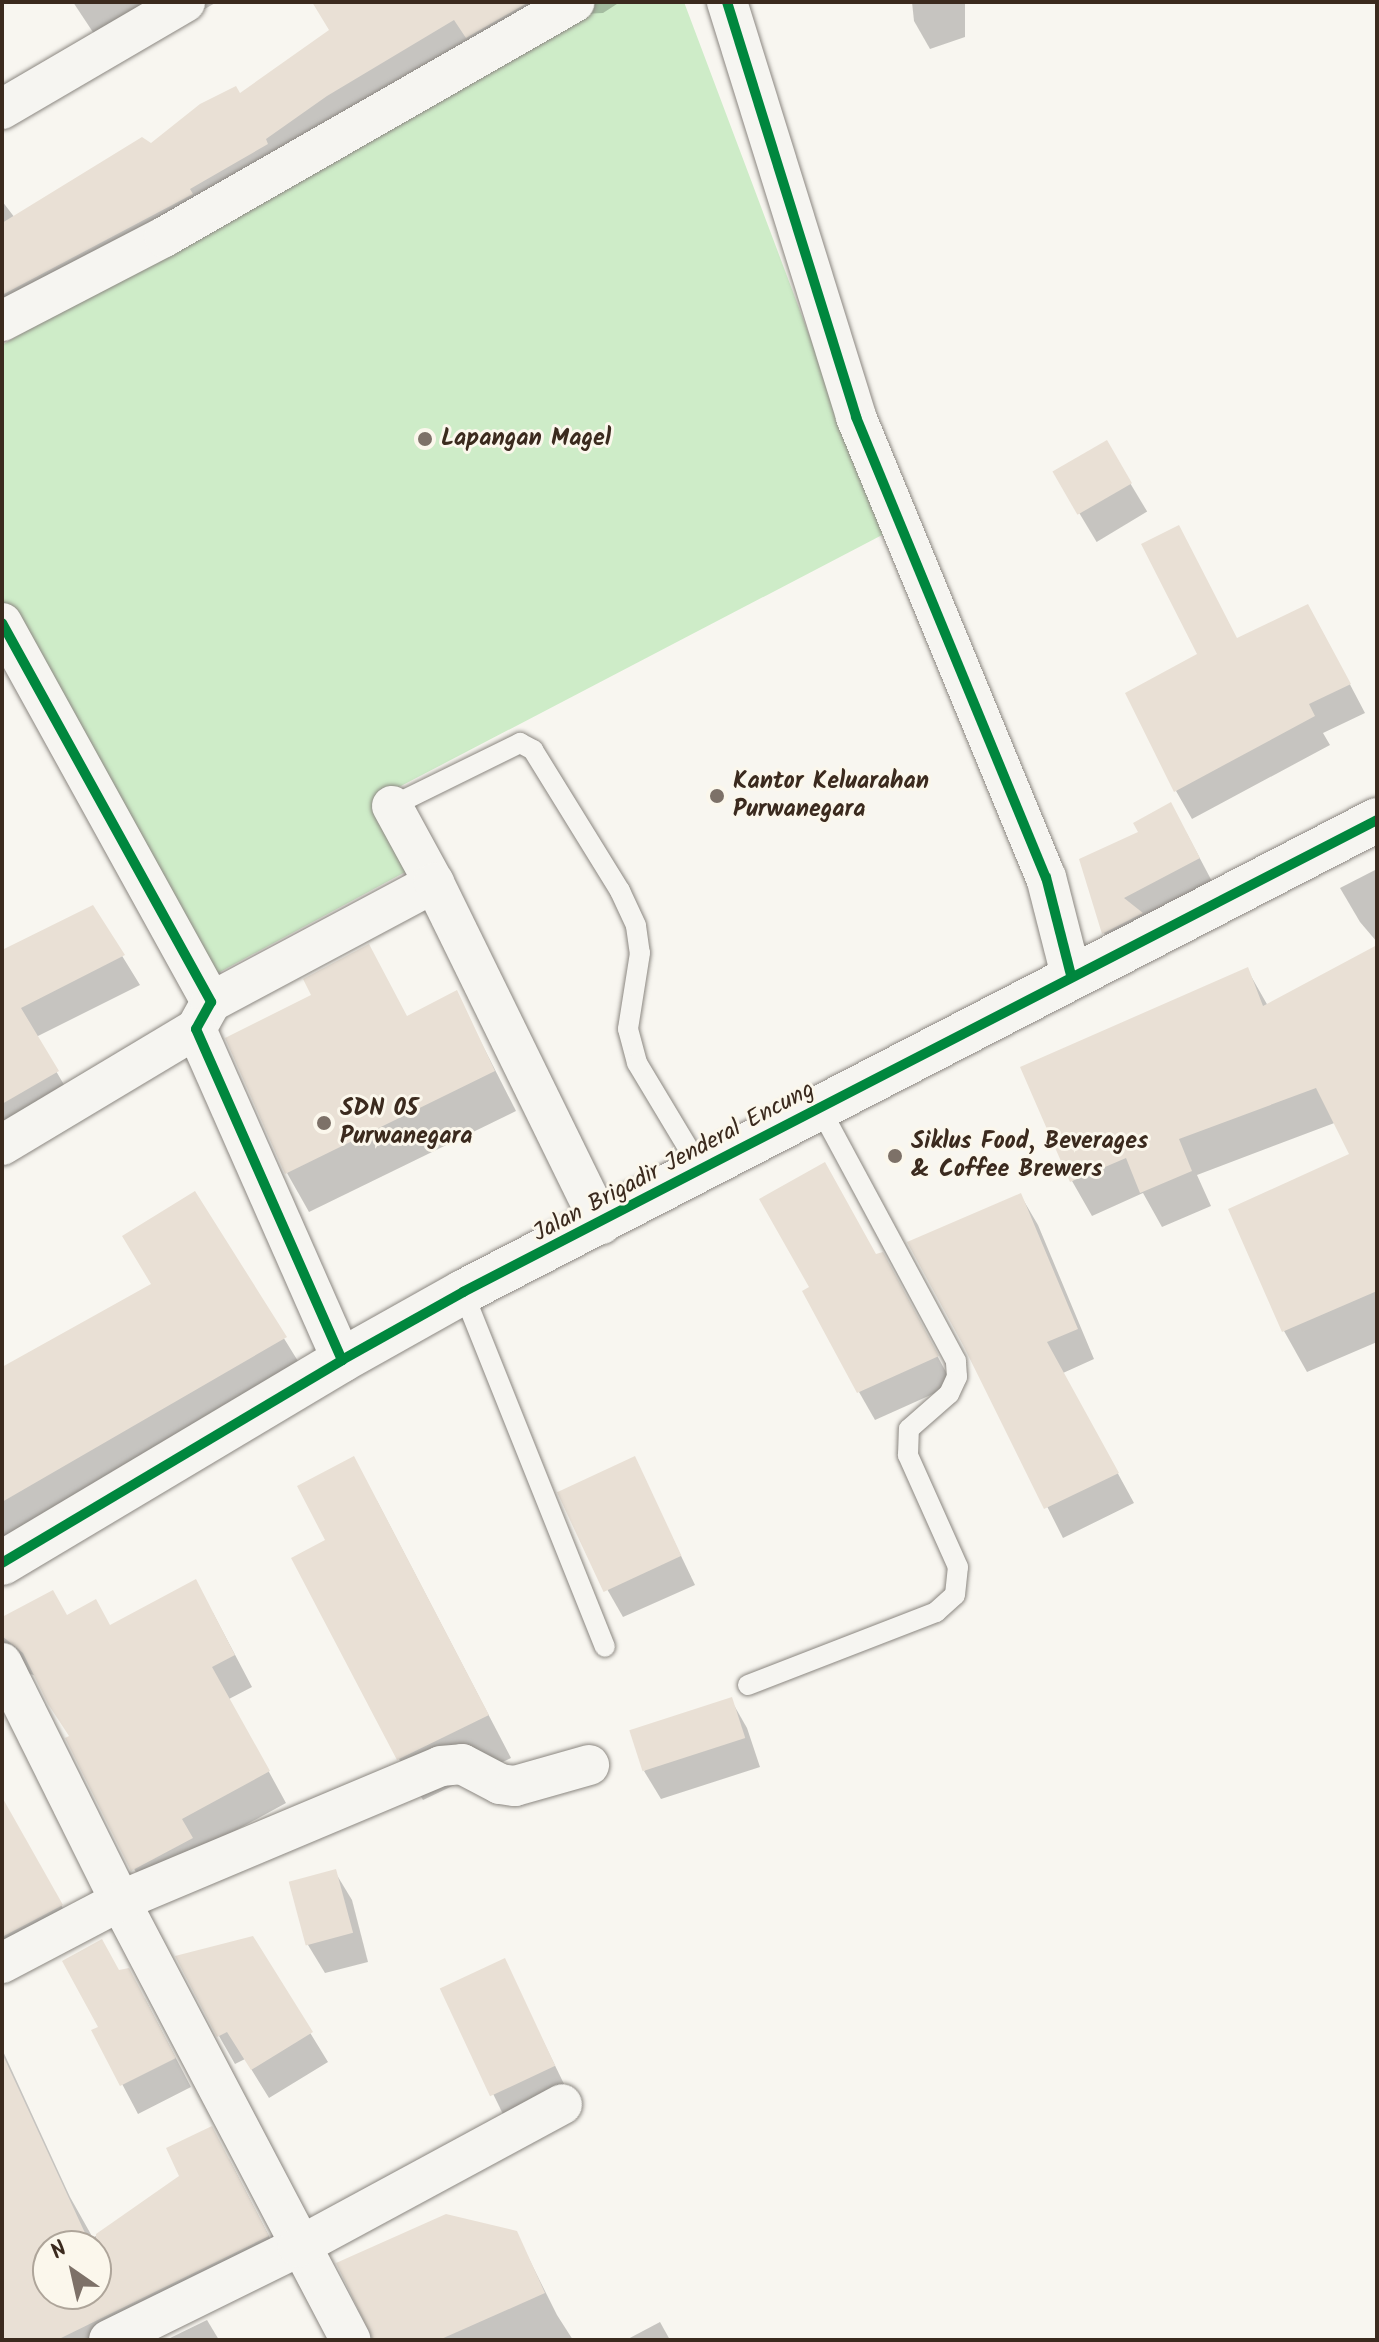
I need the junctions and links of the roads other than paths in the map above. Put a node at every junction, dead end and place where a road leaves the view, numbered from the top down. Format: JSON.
{"nodes":[{"id":1,"x":185,"y":2,"type":"edge"},
{"id":2,"x":575,"y":2,"type":"edge"},
{"id":3,"x":727,"y":2,"type":"edge"},
{"id":4,"x":533,"y":13,"type":"edge"},
{"id":5,"x":2,"y":109,"type":"edge"},
{"id":6,"x":2,"y":321,"type":"edge"},
{"id":7,"x":2,"y":623,"type":"edge"},
{"id":8,"x":15,"y":677,"type":"edge"},
{"id":9,"x":392,"y":806,"type":"joint"},
{"id":10,"x":1377,"y":820,"type":"edge"},
{"id":11,"x":434,"y":883,"type":"junction"},
{"id":12,"x":1071,"y":975,"type":"junction"},
{"id":13,"x":204,"y":1016,"type":"junction"},
{"id":14,"x":820,"y":1108,"type":"junction"},
{"id":15,"x":2,"y":1145,"type":"edge"},
{"id":16,"x":702,"y":1171,"type":"junction"},
{"id":17,"x":601,"y":1224,"type":"junction"},
{"id":18,"x":463,"y":1292,"type":"junction"},
{"id":19,"x":342,"y":1360,"type":"junction"},
{"id":20,"x":2,"y":1563,"type":"edge"},
{"id":21,"x":605,"y":1647,"type":"dead end"},
{"id":22,"x":2,"y":1663,"type":"edge"},
{"id":23,"x":748,"y":1685,"type":"dead end"},
{"id":24,"x":589,"y":1765,"type":"dead end"},
{"id":25,"x":120,"y":1901,"type":"junction"},
{"id":26,"x":2,"y":1963,"type":"edge"},
{"id":27,"x":562,"y":2104,"type":"dead end"},
{"id":28,"x":298,"y":2247,"type":"junction"},
{"id":29,"x":109,"y":2340,"type":"edge"},
{"id":30,"x":350,"y":2340,"type":"edge"}],
"edges":[{"from":1,"to":5,"type":"street"},
{"from":2,"to":4,"type":"street"},
{"from":3,"to":12,"type":"street"},
{"from":4,"to":6,"type":"street"},
{"from":7,"to":8,"type":"street"},
{"from":8,"to":13,"type":"street"},
{"from":9,"to":11,"type":"street"},
{"from":9,"to":16,"type":"lane"},
{"from":10,"to":12,"type":"street","name":"Jalan Brigadir Jenderal Encung"},
{"from":11,"to":13,"type":"street"},
{"from":11,"to":17,"type":"street"},
{"from":12,"to":14,"type":"street","name":"Jalan Brigadir Jenderal Encung"},
{"from":13,"to":15,"type":"street"},
{"from":13,"to":19,"type":"street"},
{"from":14,"to":16,"type":"street","name":"Jalan Brigadir Jenderal Encung"},
{"from":14,"to":23,"type":"lane"},
{"from":16,"to":17,"type":"street","name":"Jalan Brigadir Jenderal Encung"},
{"from":17,"to":18,"type":"street","name":"Jalan Brigadir Jenderal Encung"},
{"from":18,"to":19,"type":"street","name":"Jalan Brigadir Jenderal Encung"},
{"from":18,"to":21,"type":"lane"},
{"from":19,"to":20,"type":"street","name":"Jalan Brigadir Jenderal Encung"},
{"from":22,"to":25,"type":"street"},
{"from":24,"to":25,"type":"street"},
{"from":25,"to":26,"type":"street"},
{"from":25,"to":28,"type":"street"},
{"from":27,"to":28,"type":"street"},
{"from":28,"to":29,"type":"street"},
{"from":28,"to":30,"type":"street"}]}
